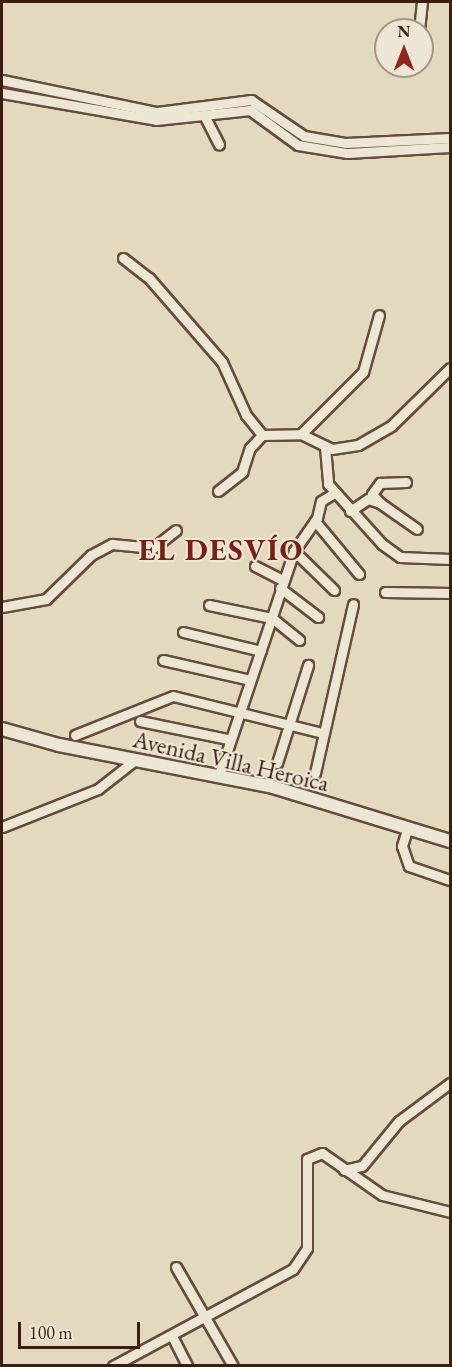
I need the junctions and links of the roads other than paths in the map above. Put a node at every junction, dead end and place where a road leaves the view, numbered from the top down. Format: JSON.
{"nodes":[{"id":1,"x":422,"y":2,"type":"edge"},
{"id":2,"x":421,"y":18,"type":"edge"},
{"id":3,"x":2,"y":81,"type":"edge"},
{"id":4,"x":2,"y":93,"type":"edge"},
{"id":5,"x":204,"y":115,"type":"junction"},
{"id":6,"x":450,"y":138,"type":"edge"},
{"id":7,"x":219,"y":144,"type":"dead end"},
{"id":8,"x":450,"y":147,"type":"edge"},
{"id":9,"x":123,"y":258,"type":"dead end"},
{"id":10,"x":379,"y":315,"type":"dead end"},
{"id":11,"x":450,"y":368,"type":"edge"},
{"id":12,"x":301,"y":434,"type":"junction"},
{"id":13,"x":262,"y":435,"type":"junction"},
{"id":14,"x":325,"y":447,"type":"junction"},
{"id":15,"x":406,"y":482,"type":"dead end"},
{"id":16,"x":218,"y":491,"type":"dead end"},
{"id":17,"x":336,"y":492,"type":"junction"},
{"id":18,"x":380,"y":503,"type":"junction"},
{"id":19,"x":350,"y":511,"type":"junction"},
{"id":20,"x":315,"y":521,"type":"junction"},
{"id":21,"x":417,"y":529,"type":"dead end"},
{"id":22,"x":176,"y":530,"type":"dead end"},
{"id":23,"x":294,"y":550,"type":"junction"},
{"id":24,"x":450,"y":559,"type":"edge"},
{"id":25,"x":255,"y":566,"type":"dead end"},
{"id":26,"x":359,"y":574,"type":"dead end"},
{"id":27,"x":281,"y":584,"type":"junction"},
{"id":28,"x":334,"y":590,"type":"dead end"},
{"id":29,"x":385,"y":592,"type":"dead end"},
{"id":30,"x":450,"y":593,"type":"edge"},
{"id":31,"x":353,"y":603,"type":"dead end"},
{"id":32,"x":209,"y":605,"type":"dead end"},
{"id":33,"x":2,"y":607,"type":"edge"},
{"id":34,"x":318,"y":617,"type":"dead end"},
{"id":35,"x":272,"y":618,"type":"junction"},
{"id":36,"x":183,"y":632,"type":"dead end"},
{"id":37,"x":300,"y":640,"type":"dead end"},
{"id":38,"x":261,"y":651,"type":"junction"},
{"id":39,"x":163,"y":660,"type":"dead end"},
{"id":40,"x":308,"y":665,"type":"dead end"},
{"id":41,"x":250,"y":680,"type":"junction"},
{"id":42,"x":240,"y":711,"type":"junction"},
{"id":43,"x":140,"y":721,"type":"dead end"},
{"id":44,"x":288,"y":724,"type":"junction"},
{"id":45,"x":2,"y":729,"type":"edge"},
{"id":46,"x":323,"y":733,"type":"junction"},
{"id":47,"x":75,"y":735,"type":"dead end"},
{"id":48,"x":228,"y":739,"type":"junction"},
{"id":49,"x":135,"y":760,"type":"junction"},
{"id":50,"x":278,"y":763,"type":"dead end"},
{"id":51,"x":315,"y":772,"type":"dead end"},
{"id":52,"x":219,"y":775,"type":"junction"},
{"id":53,"x":2,"y":827,"type":"edge"},
{"id":54,"x":408,"y":827,"type":"junction"},
{"id":55,"x":450,"y":841,"type":"edge"},
{"id":56,"x":450,"y":880,"type":"edge"},
{"id":57,"x":450,"y":1083,"type":"edge"},
{"id":58,"x":344,"y":1170,"type":"junction"},
{"id":59,"x":450,"y":1212,"type":"edge"},
{"id":60,"x":176,"y":1267,"type":"dead end"},
{"id":61,"x":207,"y":1318,"type":"junction"},
{"id":62,"x":172,"y":1336,"type":"junction"},
{"id":63,"x":113,"y":1365,"type":"edge"},
{"id":64,"x":188,"y":1365,"type":"edge"},
{"id":65,"x":233,"y":1365,"type":"edge"}],
"edges":[{"from":1,"to":2,"type":"street"},
{"from":3,"to":6,"type":"street"},
{"from":4,"to":5,"type":"street"},
{"from":5,"to":7,"type":"street"},
{"from":5,"to":8,"type":"street"},
{"from":9,"to":13,"type":"street"},
{"from":10,"to":12,"type":"street"},
{"from":11,"to":14,"type":"street"},
{"from":12,"to":13,"type":"street"},
{"from":12,"to":14,"type":"street"},
{"from":13,"to":16,"type":"street"},
{"from":14,"to":17,"type":"street"},
{"from":15,"to":18,"type":"street"},
{"from":17,"to":19,"type":"street"},
{"from":17,"to":20,"type":"street"},
{"from":18,"to":19,"type":"street"},
{"from":18,"to":21,"type":"street"},
{"from":19,"to":24,"type":"street"},
{"from":20,"to":23,"type":"street"},
{"from":20,"to":26,"type":"street"},
{"from":22,"to":33,"type":"street"},
{"from":23,"to":27,"type":"street"},
{"from":23,"to":28,"type":"street"},
{"from":25,"to":27,"type":"street"},
{"from":27,"to":34,"type":"street"},
{"from":27,"to":35,"type":"street"},
{"from":29,"to":30,"type":"street"},
{"from":31,"to":46,"type":"street"},
{"from":32,"to":35,"type":"street"},
{"from":35,"to":37,"type":"street"},
{"from":35,"to":38,"type":"street"},
{"from":36,"to":38,"type":"street"},
{"from":38,"to":41,"type":"street"},
{"from":39,"to":41,"type":"street"},
{"from":40,"to":44,"type":"street"},
{"from":41,"to":42,"type":"street"},
{"from":42,"to":44,"type":"street"},
{"from":42,"to":47,"type":"street"},
{"from":42,"to":48,"type":"street"},
{"from":43,"to":48,"type":"street"},
{"from":44,"to":46,"type":"street"},
{"from":44,"to":50,"type":"street"},
{"from":45,"to":49,"type":"main road","name":"Avenida Villa Heroica"},
{"from":46,"to":51,"type":"street"},
{"from":48,"to":52,"type":"street"},
{"from":49,"to":52,"type":"main road","name":"Avenida Villa Heroica"},
{"from":49,"to":53,"type":"street"},
{"from":52,"to":54,"type":"main road","name":"Avenida Villa Heroica"},
{"from":54,"to":55,"type":"main road","name":"Avenida Villa Heroica"},
{"from":54,"to":56,"type":"street"},
{"from":57,"to":58,"type":"street"},
{"from":58,"to":59,"type":"street"},
{"from":58,"to":61,"type":"street"},
{"from":60,"to":61,"type":"street"},
{"from":61,"to":62,"type":"street"},
{"from":61,"to":65,"type":"street"},
{"from":62,"to":63,"type":"street"},
{"from":62,"to":64,"type":"street"}]}
